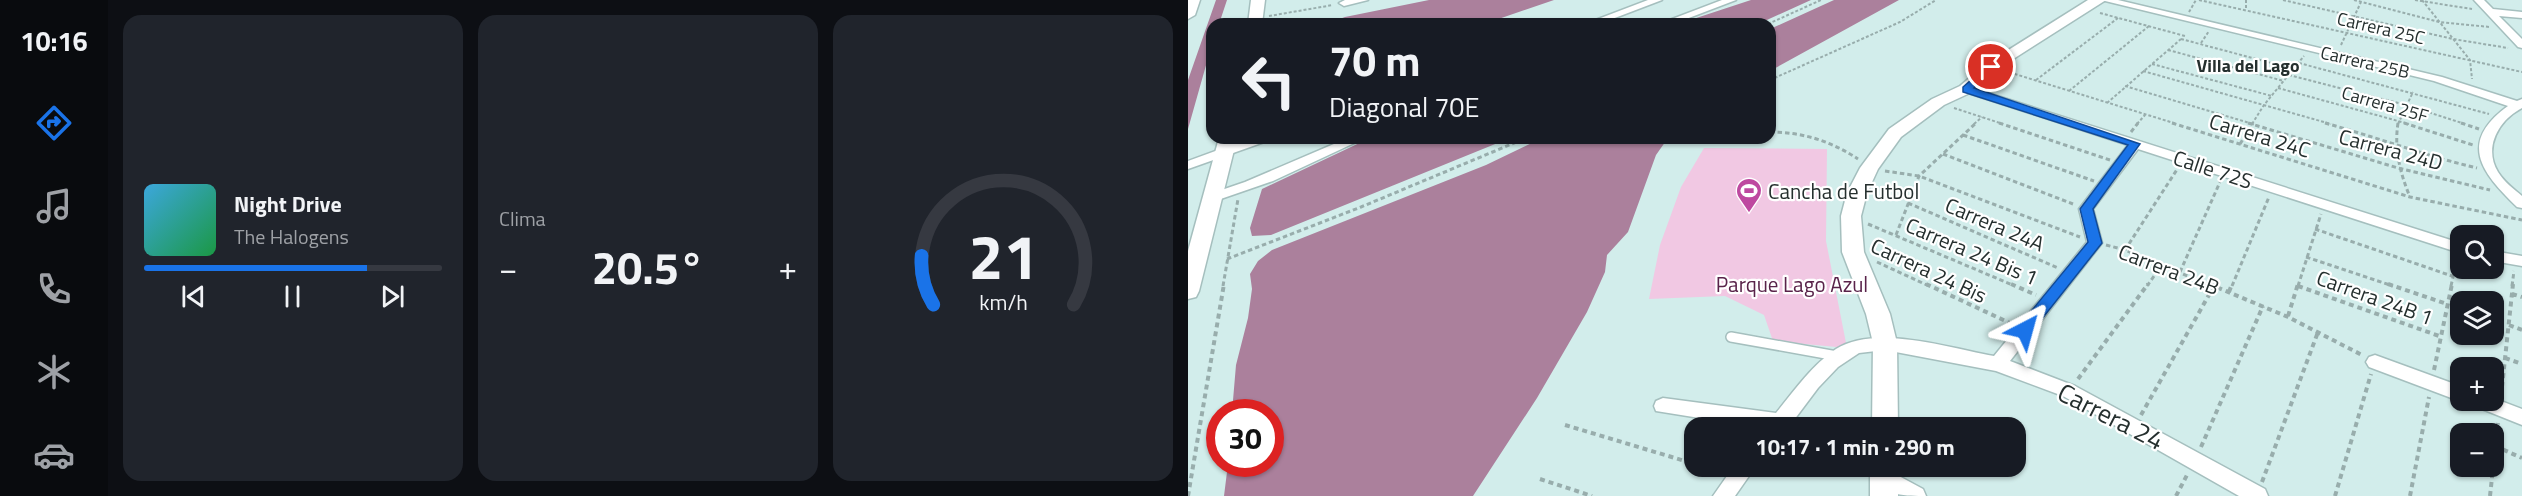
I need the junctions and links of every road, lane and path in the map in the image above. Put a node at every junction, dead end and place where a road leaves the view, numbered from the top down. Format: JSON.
{"nodes":[{"id":1,"x":1258,"y":0,"type":"edge"},
{"id":2,"x":1363,"y":0,"type":"edge"},
{"id":3,"x":1657,"y":0,"type":"edge"},
{"id":4,"x":1731,"y":0,"type":"edge"},
{"id":5,"x":1821,"y":0,"type":"edge"},
{"id":6,"x":1936,"y":0,"type":"edge"},
{"id":7,"x":2099,"y":0,"type":"edge"},
{"id":8,"x":2106,"y":0,"type":"edge"},
{"id":9,"x":2199,"y":0,"type":"edge"},
{"id":10,"x":2224,"y":0,"type":"edge"},
{"id":11,"x":2246,"y":0,"type":"edge"},
{"id":12,"x":2283,"y":0,"type":"edge"},
{"id":13,"x":2354,"y":0,"type":"edge"},
{"id":14,"x":2415,"y":0,"type":"edge"},
{"id":15,"x":2479,"y":0,"type":"edge"},
{"id":16,"x":2361,"y":1,"type":"edge"},
{"id":17,"x":2423,"y":1,"type":"edge"},
{"id":18,"x":1344,"y":3,"type":"joint"},
{"id":19,"x":2224,"y":6,"type":"junction"},
{"id":20,"x":2082,"y":8,"type":"junction"},
{"id":21,"x":2246,"y":11,"type":"junction"},
{"id":22,"x":2492,"y":12,"type":"junction"},
{"id":23,"x":2522,"y":15,"type":"edge"},
{"id":24,"x":2356,"y":17,"type":"junction"},
{"id":25,"x":1255,"y":18,"type":"edge"},
{"id":26,"x":1270,"y":18,"type":"edge"},
{"id":27,"x":1607,"y":18,"type":"edge"},
{"id":28,"x":1681,"y":18,"type":"edge"},
{"id":29,"x":2118,"y":18,"type":"junction"},
{"id":30,"x":1776,"y":20,"type":"edge"},
{"id":31,"x":2439,"y":22,"type":"junction"},
{"id":32,"x":2149,"y":26,"type":"junction"},
{"id":33,"x":2507,"y":29,"type":"junction"},
{"id":34,"x":2348,"y":33,"type":"junction"},
{"id":35,"x":2181,"y":39,"type":"junction"},
{"id":36,"x":2453,"y":39,"type":"junction"},
{"id":37,"x":2522,"y":45,"type":"edge"},
{"id":38,"x":2511,"y":48,"type":"dead end"},
{"id":39,"x":2310,"y":49,"type":"junction"},
{"id":40,"x":2168,"y":50,"type":"junction"},
{"id":41,"x":2336,"y":55,"type":"junction"},
{"id":42,"x":2470,"y":60,"type":"junction"},
{"id":43,"x":2299,"y":63,"type":"junction"},
{"id":44,"x":2152,"y":64,"type":"junction"},
{"id":45,"x":1991,"y":67,"type":"junction"},
{"id":46,"x":2294,"y":69,"type":"junction"},
{"id":47,"x":2143,"y":71,"type":"junction"},
{"id":48,"x":2522,"y":72,"type":"edge"},
{"id":49,"x":2289,"y":75,"type":"junction"},
{"id":50,"x":1776,"y":77,"type":"edge"},
{"id":51,"x":2036,"y":81,"type":"junction"},
{"id":52,"x":2284,"y":81,"type":"junction"},
{"id":53,"x":2125,"y":86,"type":"junction"},
{"id":54,"x":2278,"y":88,"type":"junction"},
{"id":55,"x":1966,"y":89,"type":"junction"},
{"id":56,"x":2474,"y":90,"type":"junction"},
{"id":57,"x":2069,"y":91,"type":"junction"},
{"id":58,"x":2413,"y":92,"type":"junction"},
{"id":59,"x":2272,"y":96,"type":"junction"},
{"id":60,"x":1938,"y":102,"type":"junction"},
{"id":61,"x":2107,"y":103,"type":"junction"},
{"id":62,"x":2520,"y":104,"type":"edge"},
{"id":63,"x":2264,"y":105,"type":"junction"},
{"id":64,"x":2406,"y":105,"type":"junction"},
{"id":65,"x":2145,"y":115,"type":"junction"},
{"id":66,"x":1982,"y":117,"type":"junction"},
{"id":67,"x":2499,"y":117,"type":"junction"},
{"id":68,"x":2398,"y":121,"type":"junction"},
{"id":69,"x":2252,"y":125,"type":"junction"},
{"id":70,"x":2489,"y":132,"type":"junction"},
{"id":71,"x":1776,"y":133,"type":"edge"},
{"id":72,"x":1963,"y":135,"type":"junction"},
{"id":73,"x":2130,"y":142,"type":"junction"},
{"id":74,"x":2396,"y":143,"type":"junction"},
{"id":75,"x":1345,"y":144,"type":"edge"},
{"id":76,"x":1512,"y":144,"type":"edge"},
{"id":77,"x":2240,"y":144,"type":"junction"},
{"id":78,"x":1226,"y":145,"type":"edge"},
{"id":79,"x":2484,"y":148,"type":"junction"},
{"id":80,"x":1943,"y":154,"type":"junction"},
{"id":81,"x":2184,"y":159,"type":"junction"},
{"id":82,"x":1194,"y":163,"type":"edge"},
{"id":83,"x":2120,"y":164,"type":"junction"},
{"id":84,"x":1869,"y":168,"type":"junction"},
{"id":85,"x":2398,"y":168,"type":"junction"},
{"id":86,"x":2490,"y":171,"type":"junction"},
{"id":87,"x":2225,"y":172,"type":"junction"},
{"id":88,"x":1919,"y":176,"type":"junction"},
{"id":89,"x":2104,"y":185,"type":"junction"},
{"id":90,"x":2273,"y":188,"type":"junction"},
{"id":91,"x":1239,"y":191,"type":"junction"},
{"id":92,"x":2410,"y":197,"type":"junction"},
{"id":93,"x":1212,"y":198,"type":"junction"},
{"id":94,"x":2517,"y":199,"type":"edge"},
{"id":95,"x":1908,"y":203,"type":"junction"},
{"id":96,"x":2325,"y":204,"type":"junction"},
{"id":97,"x":2086,"y":209,"type":"junction"},
{"id":98,"x":1851,"y":216,"type":"junction"},
{"id":99,"x":2522,"y":220,"type":"edge"},
{"id":100,"x":2315,"y":229,"type":"junction"},
{"id":101,"x":1896,"y":235,"type":"junction"},
{"id":102,"x":2095,"y":243,"type":"junction"},
{"id":103,"x":2450,"y":246,"type":"edge"},
{"id":104,"x":2125,"y":250,"type":"junction"},
{"id":105,"x":1853,"y":252,"type":"junction"},
{"id":106,"x":2306,"y":257,"type":"junction"},
{"id":107,"x":1227,"y":259,"type":"junction"},
{"id":108,"x":2518,"y":261,"type":"edge"},
{"id":109,"x":2163,"y":265,"type":"junction"},
{"id":110,"x":2180,"y":272,"type":"junction"},
{"id":111,"x":2071,"y":273,"type":"junction"},
{"id":112,"x":2450,"y":275,"type":"edge"},
{"id":113,"x":2214,"y":286,"type":"junction"},
{"id":114,"x":2298,"y":286,"type":"junction"},
{"id":115,"x":1188,"y":291,"type":"edge"},
{"id":116,"x":2229,"y":292,"type":"junction"},
{"id":117,"x":2512,"y":294,"type":"junction"},
{"id":118,"x":2522,"y":297,"type":"edge"},
{"id":119,"x":2049,"y":300,"type":"junction"},
{"id":120,"x":2447,"y":305,"type":"dead end"},
{"id":121,"x":2263,"y":306,"type":"junction"},
{"id":122,"x":2288,"y":317,"type":"junction"},
{"id":123,"x":2509,"y":325,"type":"junction"},
{"id":124,"x":2025,"y":330,"type":"junction"},
{"id":125,"x":2522,"y":330,"type":"edge"},
{"id":126,"x":2318,"y":332,"type":"junction"},
{"id":127,"x":1731,"y":337,"type":"dead end"},
{"id":128,"x":2442,"y":337,"type":"dead end"},
{"id":129,"x":1885,"y":343,"type":"junction"},
{"id":130,"x":1839,"y":356,"type":"junction"},
{"id":131,"x":2505,"y":358,"type":"junction"},
{"id":132,"x":2375,"y":362,"type":"junction"},
{"id":133,"x":1998,"y":364,"type":"junction"},
{"id":134,"x":2522,"y":364,"type":"edge"},
{"id":135,"x":2504,"y":366,"type":"edge"},
{"id":136,"x":2450,"y":390,"type":"edge"},
{"id":137,"x":2069,"y":391,"type":"junction"},
{"id":138,"x":1663,"y":406,"type":"dead end"},
{"id":139,"x":2504,"y":410,"type":"edge"},
{"id":140,"x":1730,"y":417,"type":"edge"},
{"id":141,"x":1785,"y":417,"type":"edge"},
{"id":142,"x":1885,"y":417,"type":"edge"},
{"id":143,"x":2522,"y":417,"type":"edge"},
{"id":144,"x":1565,"y":425,"type":"dead end"},
{"id":145,"x":2135,"y":425,"type":"junction"},
{"id":146,"x":2504,"y":450,"type":"edge"},
{"id":147,"x":2522,"y":458,"type":"edge"},
{"id":148,"x":2195,"y":460,"type":"junction"},
{"id":149,"x":1684,"y":461,"type":"edge"},
{"id":150,"x":1738,"y":477,"type":"edge"},
{"id":151,"x":2492,"y":477,"type":"edge"},
{"id":152,"x":1540,"y":479,"type":"dead end"},
{"id":153,"x":1884,"y":480,"type":"edge"},
{"id":154,"x":1188,"y":496,"type":"edge"},
{"id":155,"x":1592,"y":496,"type":"edge"},
{"id":156,"x":1723,"y":496,"type":"edge"},
{"id":157,"x":1916,"y":496,"type":"edge"},
{"id":158,"x":2176,"y":496,"type":"edge"},
{"id":159,"x":2257,"y":496,"type":"edge"},
{"id":160,"x":2335,"y":496,"type":"edge"},
{"id":161,"x":2490,"y":496,"type":"edge"}],
"edges":[{"from":1,"to":25,"type":"street"},
{"from":2,"to":18,"type":"street"},
{"from":3,"to":27,"type":"street"},
{"from":4,"to":28,"type":"street"},
{"from":5,"to":30,"type":"path"},
{"from":6,"to":50,"type":"path"},
{"from":7,"to":20,"type":"street"},
{"from":8,"to":39,"type":"street","name":"Carrera 25B"},
{"from":9,"to":19,"type":"path","name":"Carrera 25C"},
{"from":10,"to":19,"type":"path"},
{"from":11,"to":21,"type":"path"},
{"from":12,"to":24,"type":"path"},
{"from":13,"to":16,"type":"path"},
{"from":14,"to":17,"type":"path"},
{"from":15,"to":22,"type":"street"},
{"from":16,"to":24,"type":"path"},
{"from":16,"to":31,"type":"path"},
{"from":17,"to":22,"type":"path"},
{"from":17,"to":31,"type":"path"},
{"from":18,"to":26,"type":"path"},
{"from":19,"to":21,"type":"path","name":"Carrera 25C"},
{"from":20,"to":29,"type":"path"},
{"from":20,"to":45,"type":"street"},
{"from":21,"to":34,"type":"path","name":"Carrera 25C"},
{"from":22,"to":23,"type":"street"},
{"from":22,"to":33,"type":"street"},
{"from":24,"to":34,"type":"path"},
{"from":24,"to":36,"type":"path"},
{"from":29,"to":32,"type":"path"},
{"from":29,"to":51,"type":"path"},
{"from":31,"to":33,"type":"path"},
{"from":31,"to":36,"type":"path"},
{"from":32,"to":35,"type":"path"},
{"from":32,"to":57,"type":"path"},
{"from":33,"to":37,"type":"street"},
{"from":34,"to":41,"type":"path"},
{"from":34,"to":42,"type":"path","name":"Carrera 25C"},
{"from":35,"to":40,"type":"path"},
{"from":35,"to":46,"type":"path"},
{"from":36,"to":38,"type":"path"},
{"from":36,"to":42,"type":"path"},
{"from":39,"to":41,"type":"street","name":"Carrera 25B"},
{"from":39,"to":43,"type":"path"},
{"from":40,"to":44,"type":"path"},
{"from":40,"to":52,"type":"path"},
{"from":41,"to":56,"type":"street","name":"Carrera 25B"},
{"from":42,"to":48,"type":"path","name":"Carrera 25C"},
{"from":42,"to":56,"type":"path"},
{"from":43,"to":46,"type":"path"},
{"from":43,"to":58,"type":"path"},
{"from":44,"to":47,"type":"path"},
{"from":44,"to":59,"type":"path"},
{"from":45,"to":51,"type":"path","name":"Carrera 24C"},
{"from":45,"to":55,"type":"street"},
{"from":46,"to":49,"type":"path"},
{"from":47,"to":53,"type":"path"},
{"from":47,"to":63,"type":"path"},
{"from":49,"to":52,"type":"path"},
{"from":49,"to":64,"type":"path"},
{"from":51,"to":57,"type":"path","name":"Carrera 24C"},
{"from":52,"to":54,"type":"path"},
{"from":53,"to":61,"type":"path"},
{"from":53,"to":69,"type":"path","name":"Carrera 24D"},
{"from":54,"to":59,"type":"path"},
{"from":54,"to":68,"type":"path","name":"Carrera 25F"},
{"from":55,"to":60,"type":"street"},
{"from":55,"to":73,"type":"street","name":"Calle 72S"},
{"from":56,"to":62,"type":"street","name":"Carrera 25B"},
{"from":57,"to":61,"type":"path","name":"Carrera 24C"},
{"from":58,"to":64,"type":"path"},
{"from":58,"to":67,"type":"path"},
{"from":59,"to":63,"type":"path"},
{"from":60,"to":66,"type":"path"},
{"from":60,"to":84,"type":"street"},
{"from":61,"to":65,"type":"path","name":"Carrera 24C"},
{"from":62,"to":67,"type":"street"},
{"from":63,"to":69,"type":"path"},
{"from":63,"to":74,"type":"path"},
{"from":64,"to":68,"type":"path"},
{"from":64,"to":70,"type":"path"},
{"from":65,"to":73,"type":"path"},
{"from":65,"to":77,"type":"path","name":"Carrera 24C"},
{"from":66,"to":72,"type":"path"},
{"from":66,"to":83,"type":"path"},
{"from":67,"to":70,"type":"street"},
{"from":68,"to":74,"type":"path"},
{"from":68,"to":79,"type":"path","name":"Carrera 25F"},
{"from":69,"to":77,"type":"path"},
{"from":69,"to":85,"type":"path","name":"Carrera 24D"},
{"from":70,"to":79,"type":"street"},
{"from":71,"to":84,"type":"path"},
{"from":72,"to":80,"type":"path"},
{"from":72,"to":89,"type":"path"},
{"from":73,"to":81,"type":"street","name":"Calle 72S"},
{"from":73,"to":83,"type":"street"},
{"from":74,"to":85,"type":"path"},
{"from":74,"to":86,"type":"path"},
{"from":75,"to":91,"type":"street"},
{"from":76,"to":107,"type":"path"},
{"from":77,"to":92,"type":"path","name":"Carrera 24C"},
{"from":78,"to":82,"type":"street"},
{"from":78,"to":93,"type":"street"},
{"from":79,"to":86,"type":"street"},
{"from":80,"to":88,"type":"path"},
{"from":80,"to":97,"type":"path"},
{"from":81,"to":87,"type":"street","name":"Calle 72S"},
{"from":81,"to":104,"type":"path"},
{"from":83,"to":89,"type":"street"},
{"from":84,"to":88,"type":"path","name":"Carrera 24B"},
{"from":84,"to":98,"type":"street"},
{"from":85,"to":92,"type":"path"},
{"from":85,"to":94,"type":"path","name":"Carrera 24D"},
{"from":86,"to":94,"type":"street"},
{"from":87,"to":90,"type":"street","name":"Calle 72S"},
{"from":87,"to":110,"type":"path"},
{"from":88,"to":95,"type":"path"},
{"from":88,"to":102,"type":"path","name":"Carrera 24B"},
{"from":89,"to":97,"type":"street"},
{"from":90,"to":96,"type":"street","name":"Calle 72S"},
{"from":90,"to":116,"type":"path"},
{"from":91,"to":93,"type":"street"},
{"from":91,"to":107,"type":"path"},
{"from":92,"to":99,"type":"path","name":"Carrera 24C"},
{"from":93,"to":115,"type":"street"},
{"from":95,"to":101,"type":"path"},
{"from":95,"to":111,"type":"path","name":"Carrera 24A"},
{"from":96,"to":100,"type":"path"},
{"from":96,"to":103,"type":"street","name":"Calle 72S"},
{"from":97,"to":102,"type":"street"},
{"from":98,"to":101,"type":"path","name":"Carrera 24 Bis 1"},
{"from":98,"to":105,"type":"street"},
{"from":100,"to":106,"type":"path"},
{"from":100,"to":112,"type":"path"},
{"from":101,"to":119,"type":"path","name":"Carrera 24 Bis 1"},
{"from":102,"to":104,"type":"path","name":"Carrera 24B"},
{"from":102,"to":111,"type":"street"},
{"from":104,"to":109,"type":"path","name":"Carrera 24B"},
{"from":105,"to":124,"type":"path","name":"Carrera 24 Bis"},
{"from":105,"to":129,"type":"street"},
{"from":106,"to":114,"type":"path"},
{"from":106,"to":120,"type":"path"},
{"from":107,"to":154,"type":"path"},
{"from":108,"to":117,"type":"path"},
{"from":109,"to":110,"type":"path","name":"Carrera 24B"},
{"from":109,"to":137,"type":"path"},
{"from":110,"to":113,"type":"path","name":"Carrera 24B"},
{"from":111,"to":119,"type":"street"},
{"from":113,"to":116,"type":"path","name":"Carrera 24B"},
{"from":113,"to":145,"type":"path"},
{"from":114,"to":122,"type":"path"},
{"from":114,"to":128,"type":"path","name":"Carrera 24B 1"},
{"from":116,"to":121,"type":"path","name":"Carrera 24B"},
{"from":117,"to":118,"type":"path"},
{"from":117,"to":123,"type":"path"},
{"from":119,"to":124,"type":"street"},
{"from":121,"to":122,"type":"path","name":"Carrera 24B"},
{"from":121,"to":148,"type":"path"},
{"from":122,"to":126,"type":"path","name":"Carrera 24B"},
{"from":123,"to":125,"type":"path"},
{"from":123,"to":131,"type":"path"},
{"from":124,"to":133,"type":"street"},
{"from":126,"to":132,"type":"path","name":"Carrera 24B"},
{"from":126,"to":159,"type":"path"},
{"from":127,"to":130,"type":"lane"},
{"from":129,"to":130,"type":"street","name":"Carrera 24"},
{"from":129,"to":133,"type":"street","name":"Carrera 24"},
{"from":129,"to":142,"type":"street"},
{"from":130,"to":141,"type":"street","name":"Carrera 24"},
{"from":131,"to":134,"type":"path"},
{"from":131,"to":135,"type":"path"},
{"from":132,"to":136,"type":"street"},
{"from":132,"to":160,"type":"path"},
{"from":133,"to":137,"type":"street","name":"Carrera 24"},
{"from":137,"to":145,"type":"street","name":"Carrera 24"},
{"from":138,"to":140,"type":"street"},
{"from":139,"to":143,"type":"street"},
{"from":144,"to":149,"type":"path"},
{"from":145,"to":148,"type":"street","name":"Carrera 24"},
{"from":146,"to":147,"type":"path"},
{"from":148,"to":158,"type":"path"},
{"from":148,"to":159,"type":"street","name":"Carrera 24"},
{"from":150,"to":156,"type":"street"},
{"from":151,"to":161,"type":"path"},
{"from":152,"to":155,"type":"path"},
{"from":153,"to":157,"type":"street"}]}
